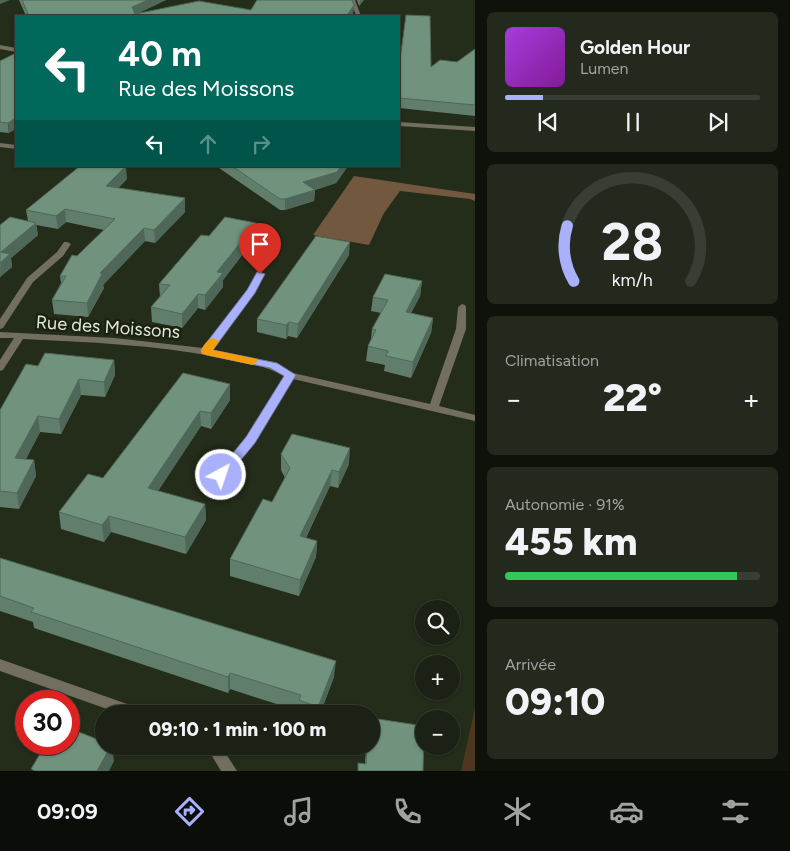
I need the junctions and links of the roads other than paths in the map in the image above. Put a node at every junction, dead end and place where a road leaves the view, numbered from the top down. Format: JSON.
{"nodes":[{"id":1,"x":353,"y":0,"type":"edge"},
{"id":2,"x":359,"y":15,"type":"edge"},
{"id":3,"x":0,"y":47,"type":"edge"},
{"id":4,"x":15,"y":50,"type":"edge"},
{"id":5,"x":400,"y":124,"type":"edge"},
{"id":6,"x":475,"y":129,"type":"edge"},
{"id":7,"x":0,"y":145,"type":"edge"},
{"id":8,"x":15,"y":147,"type":"edge"},
{"id":9,"x":67,"y":244,"type":"dead end"},
{"id":10,"x":260,"y":274,"type":"dead end"},
{"id":11,"x":462,"y":307,"type":"dead end"},
{"id":12,"x":0,"y":326,"type":"edge"},
{"id":13,"x":0,"y":335,"type":"edge"},
{"id":14,"x":20,"y":336,"type":"junction"},
{"id":15,"x":206,"y":351,"type":"junction"},
{"id":16,"x":0,"y":368,"type":"edge"},
{"id":17,"x":290,"y":375,"type":"junction"},
{"id":18,"x":433,"y":409,"type":"junction"},
{"id":19,"x":475,"y":418,"type":"edge"},
{"id":20,"x":221,"y":475,"type":"dead end"},
{"id":21,"x":0,"y":665,"type":"edge"},
{"id":22,"x":113,"y":705,"type":"edge"},
{"id":23,"x":219,"y":755,"type":"edge"},
{"id":24,"x":229,"y":771,"type":"edge"}],
"edges":[{"from":1,"to":2,"type":"street"},
{"from":3,"to":4,"type":"street"},
{"from":5,"to":6,"type":"street"},
{"from":7,"to":8,"type":"street"},
{"from":9,"to":12,"type":"street"},
{"from":10,"to":15,"type":"street"},
{"from":11,"to":18,"type":"street"},
{"from":13,"to":14,"type":"street","name":"Rue des Moissons"},
{"from":14,"to":15,"type":"street","name":"Rue des Moissons"},
{"from":14,"to":16,"type":"street"},
{"from":15,"to":17,"type":"street","name":"Rue des Moissons"},
{"from":17,"to":18,"type":"street","name":"Rue des Moissons"},
{"from":17,"to":20,"type":"street"},
{"from":18,"to":19,"type":"street","name":"Rue des Moissons"},
{"from":21,"to":22,"type":"street"},
{"from":23,"to":24,"type":"street"}]}
